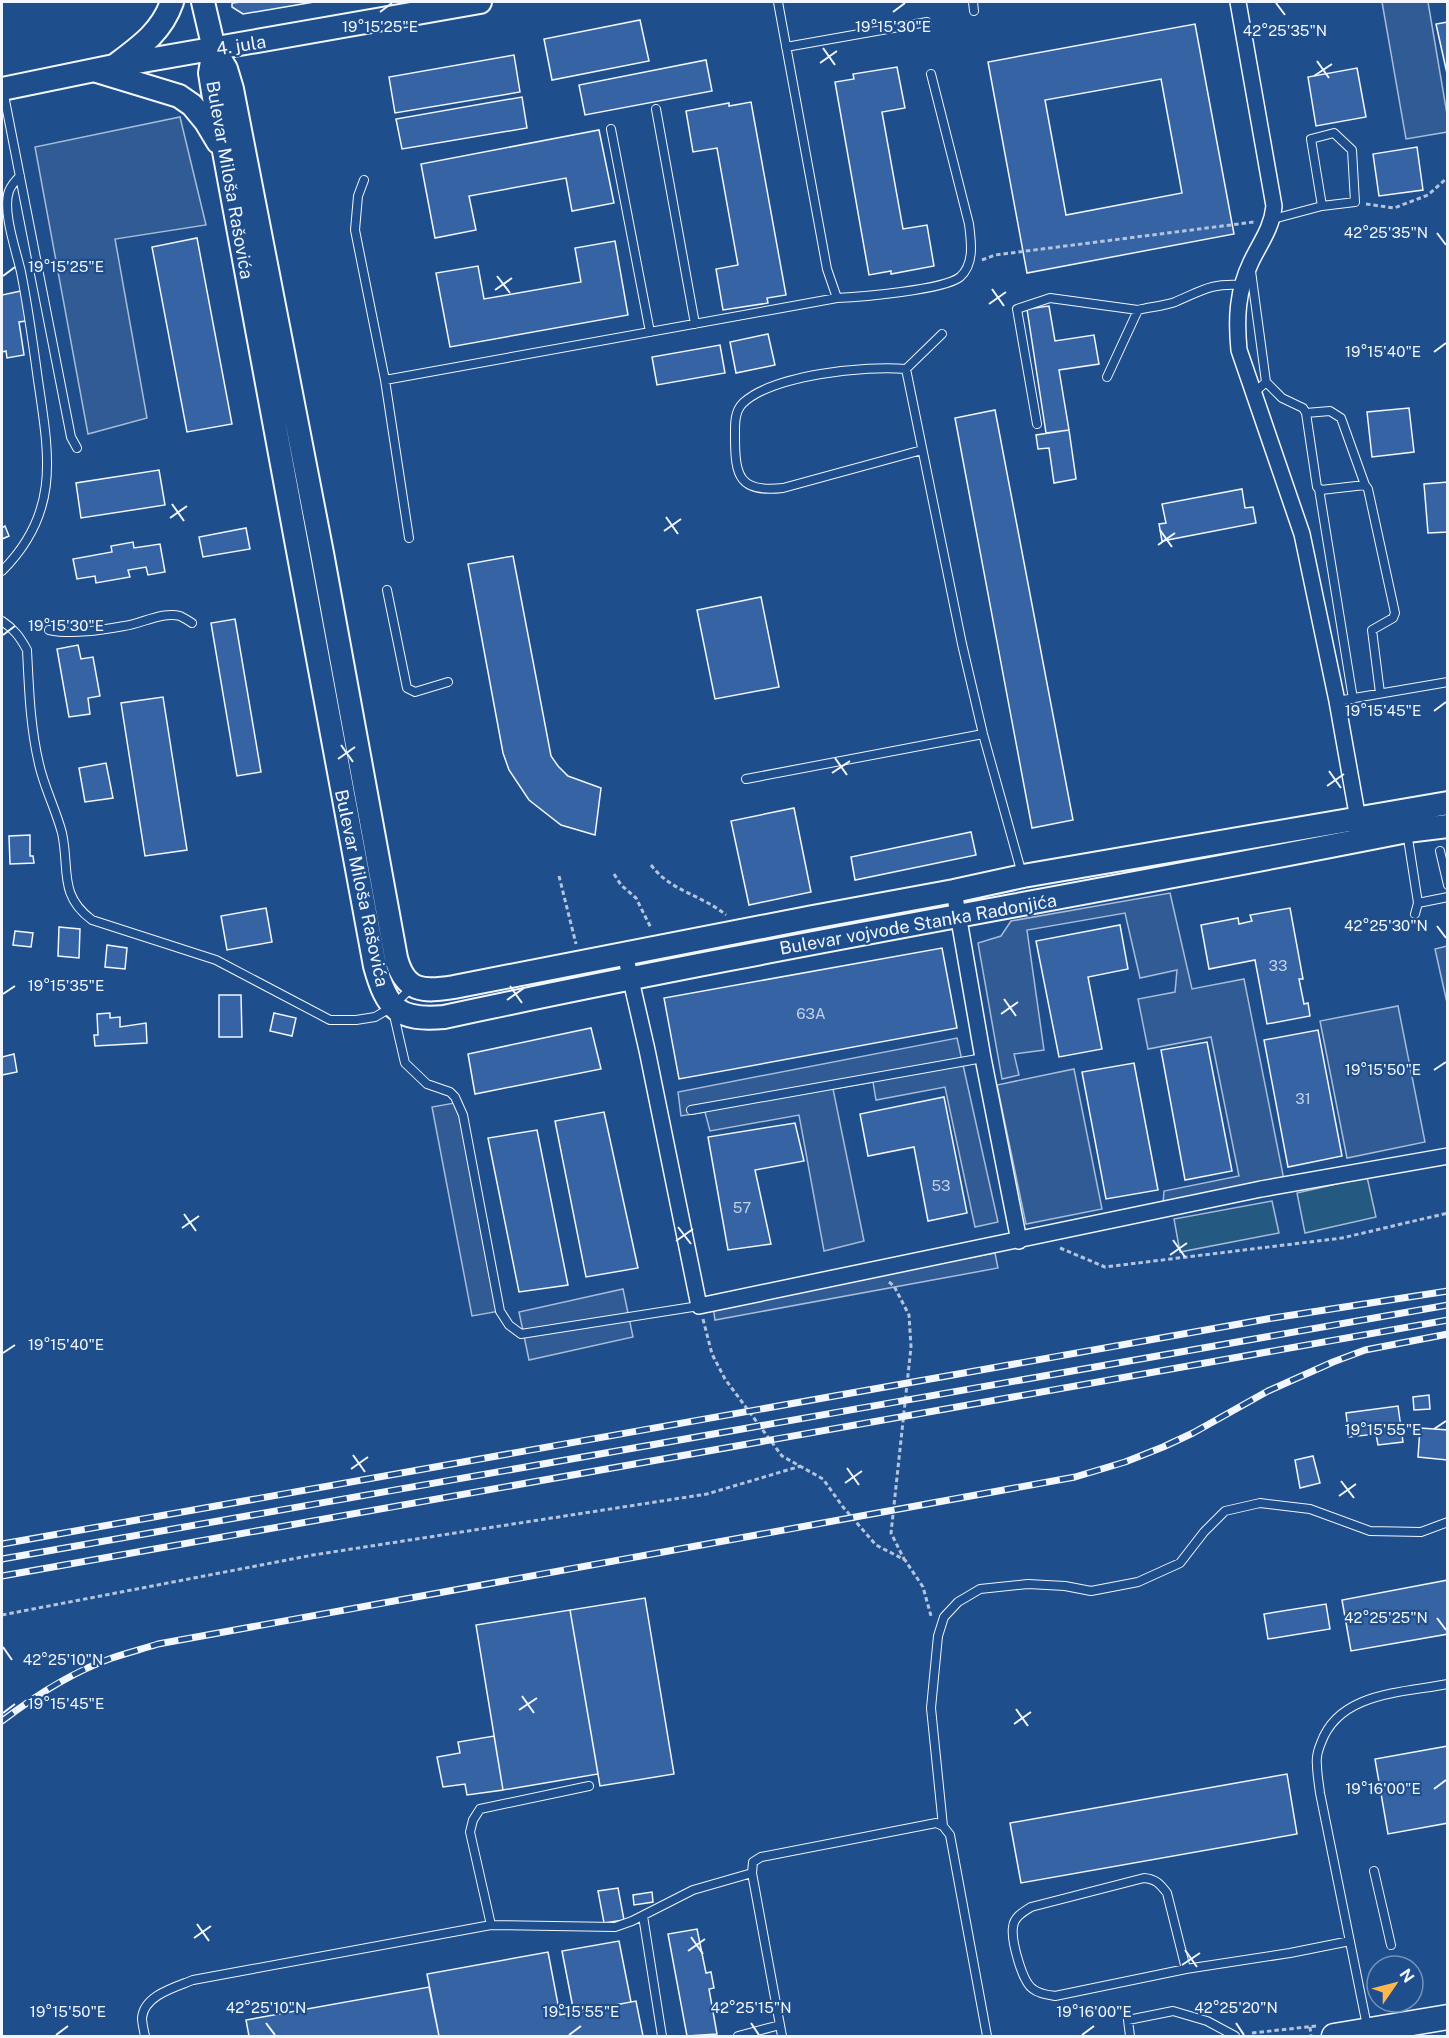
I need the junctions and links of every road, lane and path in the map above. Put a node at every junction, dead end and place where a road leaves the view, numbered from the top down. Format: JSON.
{"nodes":[{"id":1,"x":172,"y":2,"type":"edge"},
{"id":2,"x":203,"y":2,"type":"edge"},
{"id":3,"x":480,"y":2,"type":"edge"},
{"id":4,"x":778,"y":2,"type":"edge"},
{"id":5,"x":974,"y":2,"type":"edge"},
{"id":6,"x":1238,"y":2,"type":"edge"},
{"id":7,"x":974,"y":11,"type":"dead end"},
{"id":8,"x":927,"y":22,"type":"dead end"},
{"id":9,"x":786,"y":46,"type":"junction"},
{"id":10,"x":214,"y":49,"type":"junction"},
{"id":11,"x":105,"y":69,"type":"junction"},
{"id":12,"x":931,"y":74,"type":"dead end"},
{"id":13,"x":2,"y":89,"type":"edge"},
{"id":14,"x":656,"y":109,"type":"dead end"},
{"id":15,"x":611,"y":129,"type":"dead end"},
{"id":16,"x":225,"y":154,"type":"junction"},
{"id":17,"x":20,"y":176,"type":"junction"},
{"id":18,"x":1448,"y":177,"type":"edge"},
{"id":19,"x":364,"y":180,"type":"dead end"},
{"id":20,"x":1355,"y":202,"type":"junction"},
{"id":21,"x":1322,"y":206,"type":"junction"},
{"id":22,"x":1273,"y":219,"type":"junction"},
{"id":23,"x":1250,"y":263,"type":"junction"},
{"id":24,"x":969,"y":264,"type":"junction"},
{"id":25,"x":1242,"y":285,"type":"junction"},
{"id":26,"x":837,"y":298,"type":"junction"},
{"id":27,"x":1138,"y":310,"type":"junction"},
{"id":28,"x":695,"y":324,"type":"junction"},
{"id":29,"x":650,"y":332,"type":"junction"},
{"id":30,"x":942,"y":334,"type":"dead end"},
{"id":31,"x":906,"y":369,"type":"junction"},
{"id":32,"x":1107,"y":377,"type":"dead end"},
{"id":33,"x":386,"y":380,"type":"junction"},
{"id":34,"x":1266,"y":382,"type":"junction"},
{"id":35,"x":1253,"y":393,"type":"junction"},
{"id":36,"x":1306,"y":413,"type":"junction"},
{"id":37,"x":1037,"y":424,"type":"dead end"},
{"id":38,"x":77,"y":448,"type":"dead end"},
{"id":39,"x":922,"y":450,"type":"junction"},
{"id":40,"x":1365,"y":485,"type":"junction"},
{"id":41,"x":1319,"y":489,"type":"junction"},
{"id":42,"x":409,"y":538,"type":"dead end"},
{"id":43,"x":2,"y":571,"type":"edge"},
{"id":44,"x":387,"y":590,"type":"dead end"},
{"id":45,"x":2,"y":621,"type":"edge"},
{"id":46,"x":192,"y":623,"type":"dead end"},
{"id":47,"x":49,"y":630,"type":"dead end"},
{"id":48,"x":448,"y":682,"type":"dead end"},
{"id":49,"x":1448,"y":682,"type":"edge"},
{"id":50,"x":1380,"y":693,"type":"junction"},
{"id":51,"x":1353,"y":699,"type":"junction"},
{"id":52,"x":1337,"y":701,"type":"junction"},
{"id":53,"x":983,"y":734,"type":"junction"},
{"id":54,"x":746,"y":780,"type":"dead end"},
{"id":55,"x":1448,"y":803,"type":"edge"},
{"id":56,"x":1358,"y":819,"type":"junction"},
{"id":57,"x":1406,"y":821,"type":"junction"},
{"id":58,"x":1448,"y":826,"type":"edge"},
{"id":59,"x":1440,"y":851,"type":"dead end"},
{"id":60,"x":651,"y":865,"type":"dead end"},
{"id":61,"x":614,"y":874,"type":"dead end"},
{"id":62,"x":559,"y":876,"type":"dead end"},
{"id":63,"x":1023,"y":876,"type":"junction"},
{"id":64,"x":1448,"y":885,"type":"edge"},
{"id":65,"x":954,"y":891,"type":"junction"},
{"id":66,"x":1448,"y":897,"type":"edge"},
{"id":67,"x":1418,"y":903,"type":"junction"},
{"id":68,"x":1415,"y":914,"type":"dead end"},
{"id":69,"x":959,"y":916,"type":"junction"},
{"id":70,"x":732,"y":933,"type":"junction"},
{"id":71,"x":654,"y":948,"type":"junction"},
{"id":72,"x":625,"y":954,"type":"junction"},
{"id":73,"x":581,"y":962,"type":"junction"},
{"id":74,"x":632,"y":979,"type":"junction"},
{"id":75,"x":413,"y":986,"type":"junction"},
{"id":76,"x":392,"y":1007,"type":"junction"},
{"id":77,"x":983,"y":1058,"type":"junction"},
{"id":78,"x":691,"y":1110,"type":"dead end"},
{"id":79,"x":1448,"y":1156,"type":"edge"},
{"id":80,"x":1448,"y":1213,"type":"edge"},
{"id":81,"x":1050,"y":1235,"type":"junction"},
{"id":82,"x":1019,"y":1241,"type":"junction"},
{"id":83,"x":876,"y":1270,"type":"junction"},
{"id":84,"x":699,"y":1306,"type":"junction"},
{"id":85,"x":801,"y":1466,"type":"junction"},
{"id":86,"x":1448,"y":1522,"type":"edge"},
{"id":87,"x":905,"y":1560,"type":"junction"},
{"id":88,"x":2,"y":1615,"type":"edge"},
{"id":89,"x":938,"y":1636,"type":"junction"},
{"id":90,"x":1448,"y":1684,"type":"edge"},
{"id":91,"x":590,"y":1786,"type":"dead end"},
{"id":92,"x":943,"y":1826,"type":"junction"},
{"id":93,"x":1374,"y":1871,"type":"dead end"},
{"id":94,"x":752,"y":1873,"type":"junction"},
{"id":95,"x":643,"y":1916,"type":"junction"},
{"id":96,"x":491,"y":1925,"type":"junction"},
{"id":97,"x":1350,"y":1941,"type":"junction"},
{"id":98,"x":1391,"y":1945,"type":"dead end"},
{"id":99,"x":1185,"y":1969,"type":"junction"},
{"id":100,"x":1448,"y":2017,"type":"edge"},
{"id":101,"x":780,"y":2025,"type":"junction"},
{"id":102,"x":1310,"y":2027,"type":"junction"},
{"id":103,"x":1327,"y":2031,"type":"edge"},
{"id":104,"x":1252,"y":2033,"type":"dead end"},
{"id":105,"x":1369,"y":2034,"type":"edge"},
{"id":106,"x":145,"y":2037,"type":"edge"},
{"id":107,"x":662,"y":2037,"type":"edge"},
{"id":108,"x":738,"y":2037,"type":"edge"},
{"id":109,"x":782,"y":2037,"type":"edge"},
{"id":110,"x":987,"y":2037,"type":"edge"},
{"id":111,"x":1130,"y":2037,"type":"edge"},
{"id":112,"x":1235,"y":2037,"type":"edge"},
{"id":113,"x":1311,"y":2037,"type":"edge"}],
"edges":[{"from":1,"to":11,"type":"street"},
{"from":2,"to":10,"type":"street"},
{"from":3,"to":10,"type":"street","name":"4. jula"},
{"from":4,"to":9,"type":"lane"},
{"from":5,"to":7,"type":"lane"},
{"from":6,"to":22,"type":"street"},
{"from":8,"to":9,"type":"lane"},
{"from":9,"to":26,"type":"lane"},
{"from":10,"to":11,"type":"street","name":"4. jula"},
{"from":10,"to":16,"type":"street","name":"Bulevar Miloša Rašovića"},
{"from":10,"to":75,"type":"street","name":"Bulevar Miloša Rašovića"},
{"from":11,"to":13,"type":"street","name":"4. jula"},
{"from":11,"to":16,"type":"street"},
{"from":12,"to":24,"type":"lane"},
{"from":13,"to":17,"type":"lane"},
{"from":14,"to":28,"type":"lane"},
{"from":15,"to":29,"type":"lane"},
{"from":16,"to":76,"type":"street","name":"Bulevar Miloša Rašovića"},
{"from":17,"to":38,"type":"lane"},
{"from":17,"to":43,"type":"lane"},
{"from":18,"to":20,"type":"path"},
{"from":19,"to":33,"type":"lane"},
{"from":20,"to":21,"type":"lane"},
{"from":20,"to":21,"type":"lane"},
{"from":21,"to":22,"type":"lane"},
{"from":22,"to":23,"type":"street"},
{"from":22,"to":24,"type":"path"},
{"from":23,"to":25,"type":"street"},
{"from":23,"to":34,"type":"lane"},
{"from":24,"to":26,"type":"lane"},
{"from":25,"to":27,"type":"lane"},
{"from":25,"to":35,"type":"street"},
{"from":26,"to":28,"type":"lane"},
{"from":27,"to":32,"type":"lane"},
{"from":27,"to":37,"type":"lane"},
{"from":28,"to":29,"type":"lane"},
{"from":29,"to":33,"type":"lane"},
{"from":30,"to":31,"type":"lane"},
{"from":31,"to":39,"type":"lane"},
{"from":31,"to":39,"type":"lane"},
{"from":33,"to":42,"type":"lane"},
{"from":34,"to":35,"type":"lane"},
{"from":34,"to":36,"type":"lane"},
{"from":35,"to":52,"type":"street"},
{"from":36,"to":40,"type":"lane"},
{"from":36,"to":41,"type":"lane"},
{"from":39,"to":53,"type":"lane"},
{"from":40,"to":41,"type":"lane"},
{"from":40,"to":50,"type":"lane"},
{"from":41,"to":51,"type":"lane"},
{"from":44,"to":48,"type":"lane"},
{"from":45,"to":76,"type":"lane"},
{"from":46,"to":47,"type":"lane"},
{"from":49,"to":50,"type":"lane"},
{"from":50,"to":51,"type":"lane"},
{"from":51,"to":52,"type":"lane"},
{"from":52,"to":56,"type":"street"},
{"from":53,"to":54,"type":"lane"},
{"from":53,"to":63,"type":"lane"},
{"from":55,"to":57,"type":"street","name":"Bulevar vojvode Stanka Radonjića"},
{"from":56,"to":57,"type":"street","name":"Bulevar vojvode Stanka Radonjića"},
{"from":56,"to":63,"type":"street","name":"Bulevar vojvode Stanka Radonjića"},
{"from":57,"to":58,"type":"street","name":"Bulevar vojvode Stanka Radonjića"},
{"from":57,"to":67,"type":"lane"},
{"from":57,"to":69,"type":"street","name":"Bulevar vojvode Stanka Radonjića"},
{"from":59,"to":64,"type":"lane"},
{"from":60,"to":70,"type":"path"},
{"from":61,"to":71,"type":"path"},
{"from":62,"to":73,"type":"path"},
{"from":63,"to":65,"type":"street","name":"Bulevar vojvode Stanka Radonjića"},
{"from":65,"to":69,"type":"street"},
{"from":65,"to":70,"type":"street","name":"Bulevar vojvode Stanka Radonjića"},
{"from":66,"to":67,"type":"lane"},
{"from":67,"to":68,"type":"lane"},
{"from":69,"to":74,"type":"street","name":"Bulevar vojvode Stanka Radonjića"},
{"from":69,"to":77,"type":"street"},
{"from":70,"to":71,"type":"street","name":"Bulevar vojvode Stanka Radonjića"},
{"from":71,"to":72,"type":"street","name":"Bulevar vojvode Stanka Radonjića"},
{"from":72,"to":73,"type":"street","name":"Bulevar vojvode Stanka Radonjića"},
{"from":72,"to":74,"type":"street"},
{"from":73,"to":75,"type":"street","name":"Bulevar vojvode Stanka Radonjića"},
{"from":74,"to":76,"type":"street","name":"Bulevar vojvode Stanka Radonjića"},
{"from":74,"to":84,"type":"street"},
{"from":75,"to":76,"type":"lane"},
{"from":76,"to":84,"type":"lane"},
{"from":77,"to":78,"type":"lane"},
{"from":77,"to":82,"type":"street"},
{"from":79,"to":81,"type":"street"},
{"from":80,"to":81,"type":"path"},
{"from":81,"to":82,"type":"street"},
{"from":82,"to":83,"type":"street"},
{"from":83,"to":84,"type":"street"},
{"from":83,"to":87,"type":"path"},
{"from":84,"to":85,"type":"path"},
{"from":85,"to":87,"type":"path"},
{"from":85,"to":88,"type":"path"},
{"from":86,"to":89,"type":"lane"},
{"from":87,"to":89,"type":"path"},
{"from":89,"to":92,"type":"lane"},
{"from":90,"to":97,"type":"lane"},
{"from":91,"to":96,"type":"lane"},
{"from":92,"to":94,"type":"lane"},
{"from":92,"to":110,"type":"lane"},
{"from":93,"to":98,"type":"lane"},
{"from":94,"to":95,"type":"lane"},
{"from":94,"to":101,"type":"lane"},
{"from":95,"to":96,"type":"lane"},
{"from":95,"to":107,"type":"lane"},
{"from":96,"to":106,"type":"lane"},
{"from":97,"to":99,"type":"lane"},
{"from":97,"to":105,"type":"lane"},
{"from":99,"to":99,"type":"lane"},
{"from":100,"to":105,"type":"main road"},
{"from":101,"to":108,"type":"lane"},
{"from":101,"to":109,"type":"lane"},
{"from":102,"to":103,"type":"path"},
{"from":102,"to":104,"type":"path"},
{"from":102,"to":113,"type":"path"},
{"from":103,"to":105,"type":"main road"},
{"from":111,"to":112,"type":"lane"}]}
